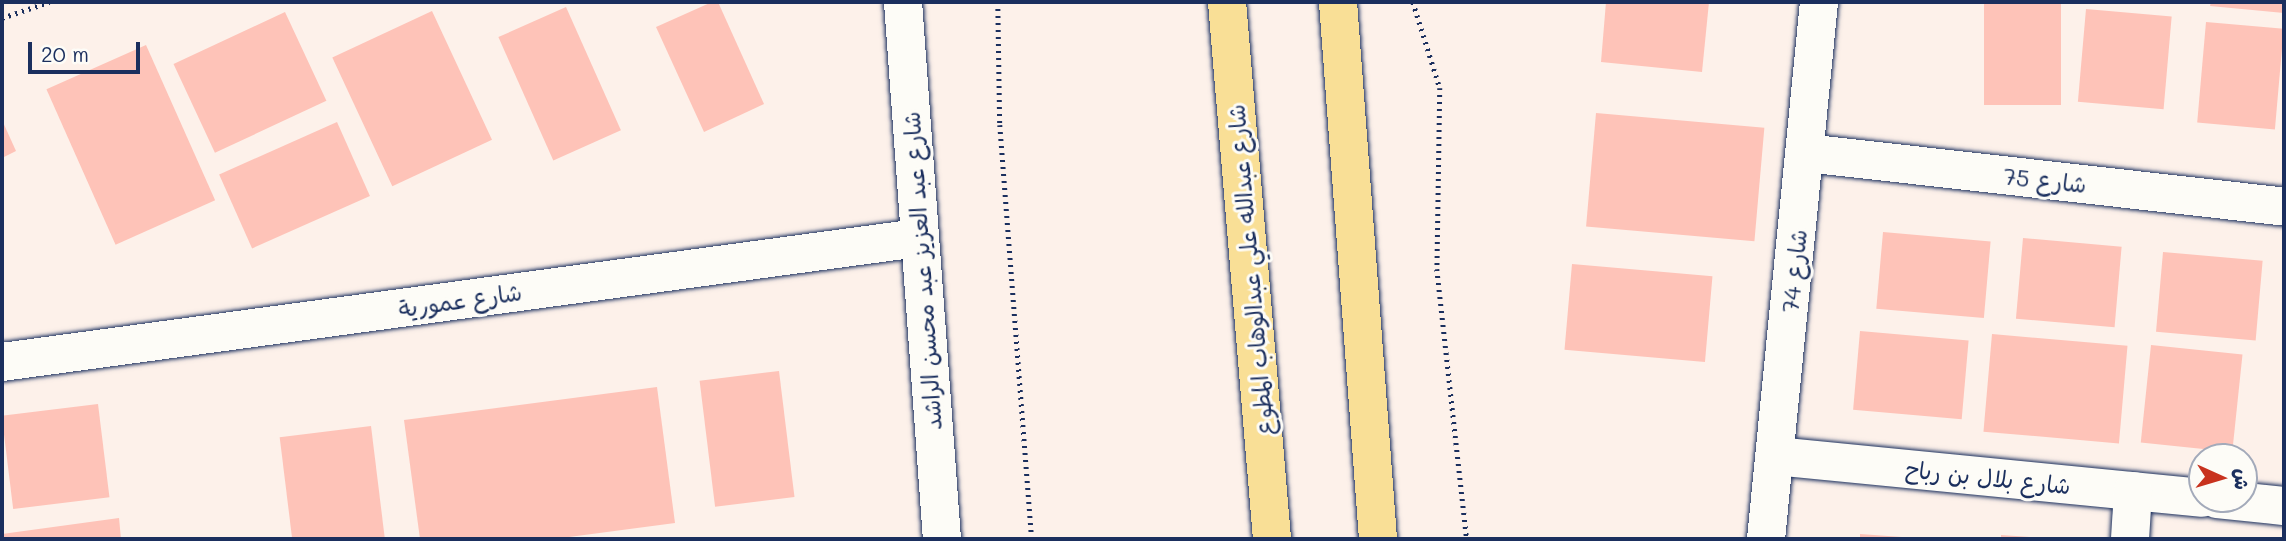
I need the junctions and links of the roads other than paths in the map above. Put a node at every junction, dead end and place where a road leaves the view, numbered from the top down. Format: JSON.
{"nodes":[{"id":1,"x":903,"y":2,"type":"edge"},
{"id":2,"x":1227,"y":2,"type":"edge"},
{"id":3,"x":1338,"y":2,"type":"edge"},
{"id":4,"x":1819,"y":2,"type":"edge"},
{"id":5,"x":1806,"y":153,"type":"junction"},
{"id":6,"x":2284,"y":207,"type":"edge"},
{"id":7,"x":918,"y":238,"type":"junction"},
{"id":8,"x":2,"y":362,"type":"edge"},
{"id":9,"x":1775,"y":456,"type":"junction"},
{"id":10,"x":2133,"y":491,"type":"junction"},
{"id":11,"x":2188,"y":497,"type":"edge"},
{"id":12,"x":2258,"y":503,"type":"edge"},
{"id":13,"x":2284,"y":506,"type":"edge"},
{"id":14,"x":942,"y":539,"type":"edge"},
{"id":15,"x":1272,"y":539,"type":"edge"},
{"id":16,"x":1378,"y":539,"type":"edge"},
{"id":17,"x":1766,"y":539,"type":"edge"},
{"id":18,"x":2130,"y":539,"type":"edge"}],
"edges":[{"from":1,"to":7,"type":"street","name":"شارع عبد العزيز عبد محسن الراشد"},
{"from":2,"to":15,"type":"main road","name":"شارع عبدالله علي عبدالوهاب المطوع"},
{"from":3,"to":16,"type":"main road"},
{"from":4,"to":5,"type":"street","name":"شارع 74"},
{"from":5,"to":6,"type":"street","name":"شارع 75"},
{"from":5,"to":9,"type":"street","name":"شارع 74"},
{"from":7,"to":8,"type":"street","name":"شارع عمورية"},
{"from":7,"to":14,"type":"street","name":"شارع عبد العزيز عبد محسن الراشد"},
{"from":9,"to":10,"type":"street","name":"شارع بلال بن رباح"},
{"from":9,"to":17,"type":"street","name":"شارع 74"},
{"from":10,"to":11,"type":"street","name":"شارع بلال بن رباح"},
{"from":10,"to":18,"type":"street"},
{"from":12,"to":13,"type":"street"}]}
